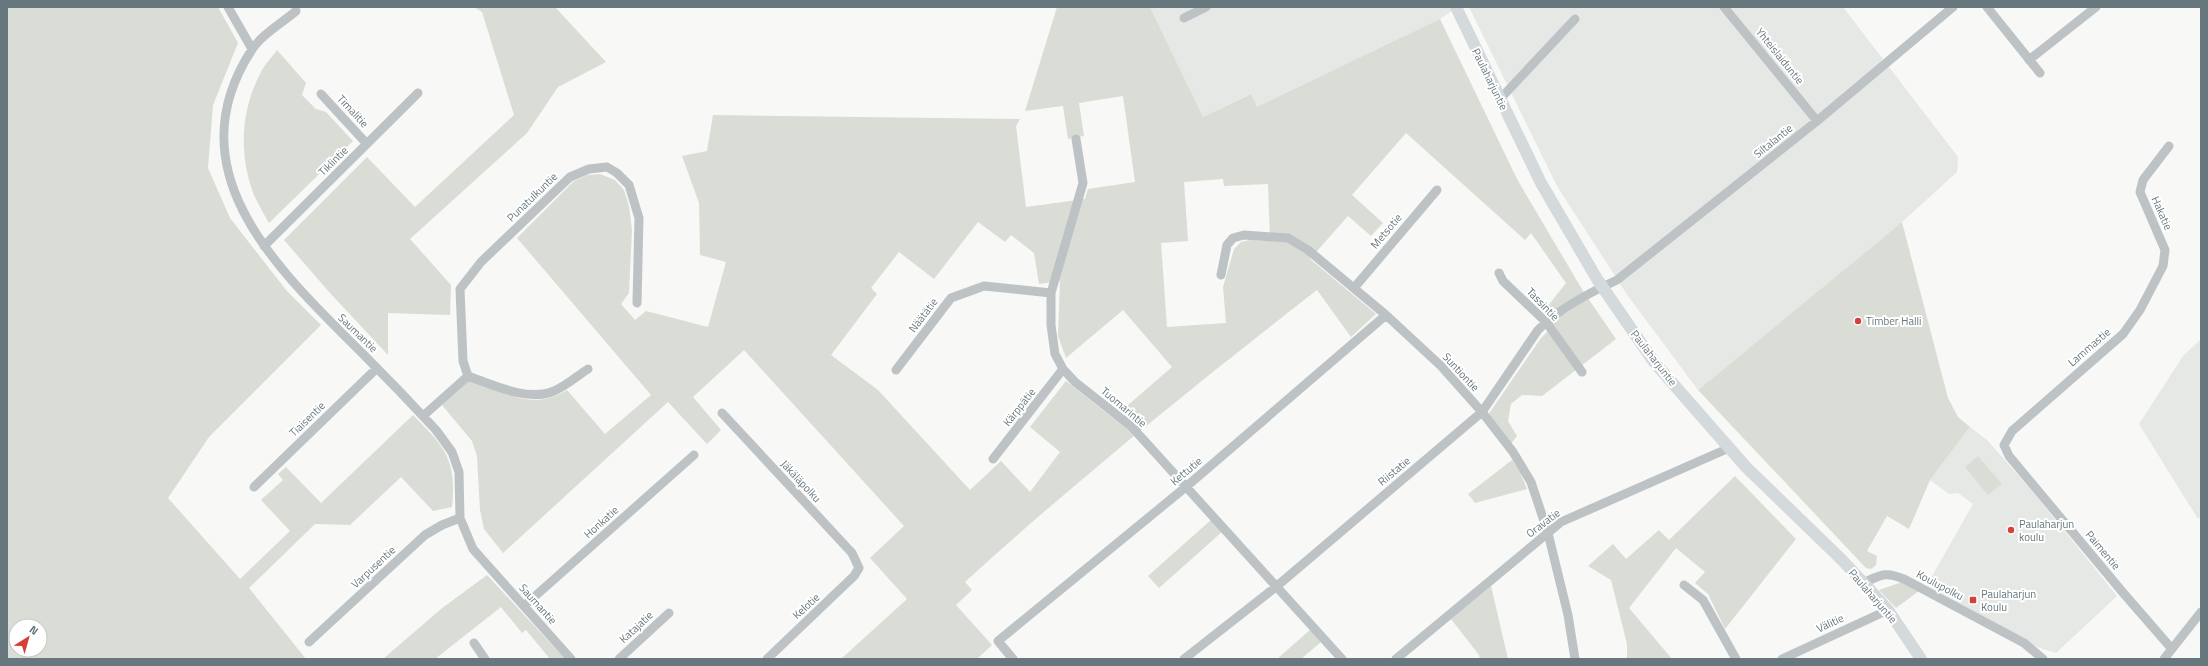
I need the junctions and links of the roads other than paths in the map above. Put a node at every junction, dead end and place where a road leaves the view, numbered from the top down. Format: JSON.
{"nodes":[{"id":1,"x":228,"y":7,"type":"edge"},
{"id":2,"x":1206,"y":7,"type":"edge"},
{"id":3,"x":1456,"y":7,"type":"edge"},
{"id":4,"x":1724,"y":7,"type":"edge"},
{"id":5,"x":1953,"y":7,"type":"edge"},
{"id":6,"x":1987,"y":7,"type":"edge"},
{"id":7,"x":2096,"y":7,"type":"edge"},
{"id":8,"x":296,"y":11,"type":"dead end"},
{"id":9,"x":1184,"y":18,"type":"dead end"},
{"id":10,"x":1575,"y":19,"type":"dead end"},
{"id":11,"x":252,"y":49,"type":"junction"},
{"id":12,"x":2030,"y":60,"type":"junction"},
{"id":13,"x":2040,"y":73,"type":"dead end"},
{"id":14,"x":418,"y":93,"type":"dead end"},
{"id":15,"x":321,"y":94,"type":"dead end"},
{"id":16,"x":1500,"y":99,"type":"junction"},
{"id":17,"x":1816,"y":121,"type":"junction"},
{"id":18,"x":1076,"y":139,"type":"dead end"},
{"id":19,"x":367,"y":144,"type":"junction"},
{"id":20,"x":2169,"y":146,"type":"dead end"},
{"id":21,"x":1437,"y":190,"type":"dead end"},
{"id":22,"x":264,"y":246,"type":"junction"},
{"id":23,"x":2165,"y":250,"type":"joint"},
{"id":24,"x":1499,"y":273,"type":"dead end"},
{"id":25,"x":1221,"y":275,"type":"dead end"},
{"id":26,"x":1602,"y":287,"type":"junction"},
{"id":27,"x":1354,"y":288,"type":"junction"},
{"id":28,"x":1051,"y":293,"type":"junction"},
{"id":29,"x":637,"y":303,"type":"dead end"},
{"id":30,"x":1386,"y":315,"type":"junction"},
{"id":31,"x":1546,"y":322,"type":"junction"},
{"id":32,"x":377,"y":368,"type":"junction"},
{"id":33,"x":588,"y":369,"type":"dead end"},
{"id":34,"x":1063,"y":369,"type":"junction"},
{"id":35,"x":896,"y":370,"type":"dead end"},
{"id":36,"x":1582,"y":372,"type":"dead end"},
{"id":37,"x":468,"y":376,"type":"junction"},
{"id":38,"x":1482,"y":412,"type":"junction"},
{"id":39,"x":722,"y":413,"type":"dead end"},
{"id":40,"x":423,"y":416,"type":"junction"},
{"id":41,"x":2004,"y":446,"type":"joint"},
{"id":42,"x":1729,"y":448,"type":"junction"},
{"id":43,"x":694,"y":455,"type":"dead end"},
{"id":44,"x":994,"y":459,"type":"dead end"},
{"id":45,"x":1187,"y":486,"type":"junction"},
{"id":46,"x":254,"y":487,"type":"dead end"},
{"id":47,"x":460,"y":518,"type":"junction"},
{"id":48,"x":1548,"y":533,"type":"junction"},
{"id":49,"x":859,"y":568,"type":"joint"},
{"id":50,"x":1864,"y":583,"type":"junction"},
{"id":51,"x":1684,"y":585,"type":"dead end"},
{"id":52,"x":1277,"y":586,"type":"junction"},
{"id":53,"x":524,"y":606,"type":"junction"},
{"id":54,"x":1888,"y":610,"type":"junction"},
{"id":55,"x":2201,"y":612,"type":"edge"},
{"id":56,"x":669,"y":613,"type":"dead end"},
{"id":57,"x":309,"y":642,"type":"dead end"},
{"id":58,"x":474,"y":643,"type":"dead end"},
{"id":59,"x":2172,"y":649,"type":"junction"},
{"id":60,"x":485,"y":659,"type":"edge"},
{"id":61,"x":571,"y":659,"type":"edge"},
{"id":62,"x":619,"y":659,"type":"edge"},
{"id":63,"x":767,"y":659,"type":"edge"},
{"id":64,"x":1013,"y":659,"type":"edge"},
{"id":65,"x":1184,"y":659,"type":"edge"},
{"id":66,"x":1342,"y":659,"type":"edge"},
{"id":67,"x":1396,"y":659,"type":"edge"},
{"id":68,"x":1575,"y":659,"type":"edge"},
{"id":69,"x":1736,"y":659,"type":"edge"},
{"id":70,"x":1782,"y":659,"type":"edge"},
{"id":71,"x":1921,"y":659,"type":"edge"},
{"id":72,"x":2043,"y":659,"type":"edge"},
{"id":73,"x":2164,"y":659,"type":"edge"}],
"edges":[{"from":1,"to":11,"type":"street"},
{"from":2,"to":9,"type":"street"},
{"from":3,"to":16,"type":"main road","name":"Paulaharjuntie"},
{"from":4,"to":17,"type":"street","name":"Yhteislaiduntie"},
{"from":5,"to":17,"type":"street","name":"Siltalantie"},
{"from":6,"to":12,"type":"street"},
{"from":7,"to":12,"type":"street"},
{"from":8,"to":11,"type":"street","name":"Saumantie"},
{"from":10,"to":16,"type":"street"},
{"from":11,"to":22,"type":"street","name":"Saumantie"},
{"from":12,"to":13,"type":"street"},
{"from":14,"to":19,"type":"street","name":"Tiklintie"},
{"from":15,"to":19,"type":"street","name":"Timalitie"},
{"from":16,"to":26,"type":"main road","name":"Paulaharjuntie"},
{"from":17,"to":26,"type":"street","name":"Siltalantie"},
{"from":18,"to":28,"type":"street","name":"Tuomarintie"},
{"from":19,"to":22,"type":"street","name":"Tiklintie"},
{"from":20,"to":23,"type":"street","name":"Hakatie"},
{"from":21,"to":27,"type":"street","name":"Metsotie"},
{"from":22,"to":32,"type":"street","name":"Saumantie"},
{"from":23,"to":41,"type":"street","name":"Lammastie"},
{"from":24,"to":31,"type":"street","name":"Tassintie"},
{"from":25,"to":27,"type":"street","name":"Suntiontie"},
{"from":26,"to":31,"type":"street","name":"Riistatie"},
{"from":26,"to":42,"type":"main road","name":"Paulaharjuntie"},
{"from":27,"to":30,"type":"street","name":"Suntiontie"},
{"from":28,"to":34,"type":"street","name":"Tuomarintie"},
{"from":28,"to":35,"type":"street","name":"Näätätie"},
{"from":29,"to":37,"type":"street","name":"Punatulkuntie"},
{"from":30,"to":38,"type":"street","name":"Suntiontie"},
{"from":30,"to":45,"type":"street","name":"Kettutie"},
{"from":31,"to":36,"type":"street","name":"Tassintie"},
{"from":31,"to":38,"type":"street","name":"Riistatie"},
{"from":32,"to":40,"type":"street","name":"Saumantie"},
{"from":32,"to":46,"type":"street","name":"Tiaisentie"},
{"from":33,"to":37,"type":"street"},
{"from":34,"to":44,"type":"street","name":"Kärppätie"},
{"from":34,"to":45,"type":"street","name":"Tuomarintie"},
{"from":37,"to":40,"type":"street"},
{"from":38,"to":48,"type":"street","name":"Suntiontie"},
{"from":38,"to":52,"type":"street","name":"Riistatie"},
{"from":39,"to":49,"type":"street","name":"Jäkäläpolku"},
{"from":40,"to":47,"type":"street","name":"Saumantie"},
{"from":41,"to":59,"type":"street","name":"Paimentie"},
{"from":42,"to":48,"type":"street","name":"Oravatie"},
{"from":42,"to":50,"type":"main road","name":"Paulaharjuntie"},
{"from":43,"to":53,"type":"street","name":"Honkatie"},
{"from":45,"to":52,"type":"street","name":"Tuomarintie"},
{"from":45,"to":64,"type":"street","name":"Kettutie"},
{"from":47,"to":53,"type":"street","name":"Saumantie"},
{"from":47,"to":57,"type":"street","name":"Varpusentie"},
{"from":48,"to":67,"type":"street","name":"Oravatie"},
{"from":48,"to":68,"type":"street","name":"Suntiontie"},
{"from":49,"to":63,"type":"street","name":"Kelotie"},
{"from":50,"to":54,"type":"main road","name":"Paulaharjuntie"},
{"from":50,"to":72,"type":"street","name":"Koulupolku"},
{"from":51,"to":69,"type":"street"},
{"from":52,"to":65,"type":"street","name":"Riistatie"},
{"from":52,"to":66,"type":"street","name":"Tuomarintie"},
{"from":53,"to":61,"type":"street","name":"Saumantie"},
{"from":54,"to":70,"type":"street","name":"Välitie"},
{"from":54,"to":71,"type":"main road","name":"Paulaharjuntie"},
{"from":55,"to":59,"type":"street"},
{"from":56,"to":62,"type":"street","name":"Katajatie"},
{"from":58,"to":60,"type":"street"},
{"from":59,"to":73,"type":"street"}]}
